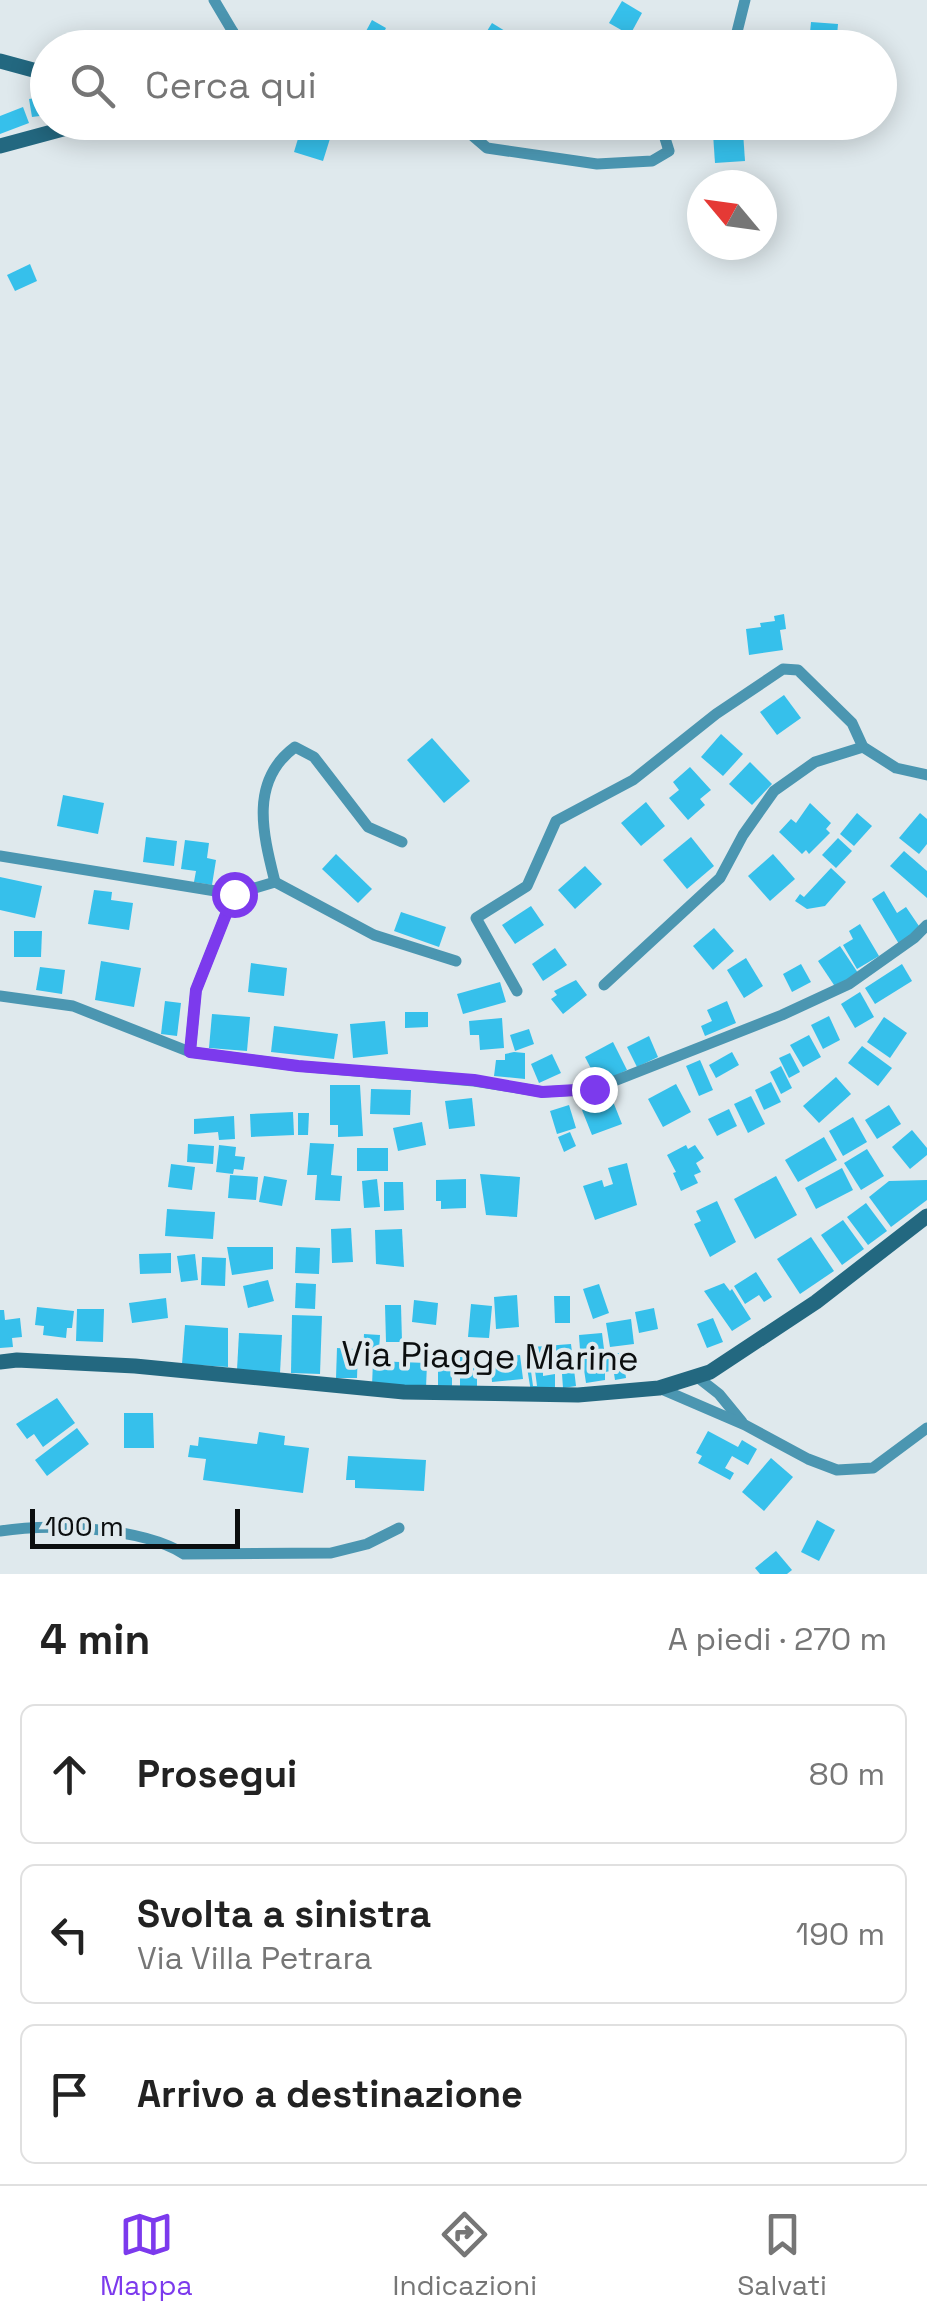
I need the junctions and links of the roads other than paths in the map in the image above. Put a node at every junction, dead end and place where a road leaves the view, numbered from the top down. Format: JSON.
{"nodes":[{"id":1,"x":214,"y":0,"type":"edge"},
{"id":2,"x":745,"y":0,"type":"edge"},
{"id":3,"x":232,"y":30,"type":"edge"},
{"id":4,"x":737,"y":30,"type":"edge"},
{"id":5,"x":0,"y":62,"type":"edge"},
{"id":6,"x":30,"y":70,"type":"edge"},
{"id":7,"x":30,"y":138,"type":"edge"},
{"id":8,"x":478,"y":140,"type":"edge"},
{"id":9,"x":666,"y":140,"type":"edge"},
{"id":10,"x":0,"y":146,"type":"edge"},
{"id":11,"x":863,"y":748,"type":"junction"},
{"id":12,"x":927,"y":775,"type":"edge"},
{"id":13,"x":402,"y":842,"type":"dead end"},
{"id":14,"x":0,"y":856,"type":"edge"},
{"id":15,"x":275,"y":882,"type":"junction"},
{"id":16,"x":234,"y":894,"type":"junction"},
{"id":17,"x":927,"y":925,"type":"edge"},
{"id":18,"x":456,"y":961,"type":"dead end"},
{"id":19,"x":604,"y":985,"type":"dead end"},
{"id":20,"x":517,"y":991,"type":"dead end"},
{"id":21,"x":0,"y":996,"type":"edge"},
{"id":22,"x":190,"y":1052,"type":"junction"},
{"id":23,"x":927,"y":1216,"type":"edge"},
{"id":24,"x":0,"y":1362,"type":"edge"},
{"id":25,"x":696,"y":1376,"type":"junction"},
{"id":26,"x":658,"y":1388,"type":"junction"},
{"id":27,"x":745,"y":1426,"type":"junction"},
{"id":28,"x":927,"y":1428,"type":"edge"},
{"id":29,"x":399,"y":1528,"type":"dead end"},
{"id":30,"x":0,"y":1531,"type":"edge"}],
"edges":[{"from":1,"to":3,"type":"street"},
{"from":2,"to":4,"type":"street"},
{"from":5,"to":6,"type":"street"},
{"from":7,"to":10,"type":"street"},
{"from":8,"to":9,"type":"street"},
{"from":11,"to":12,"type":"street"},
{"from":11,"to":19,"type":"street"},
{"from":11,"to":20,"type":"street"},
{"from":13,"to":15,"type":"street"},
{"from":14,"to":16,"type":"street"},
{"from":15,"to":16,"type":"street"},
{"from":15,"to":18,"type":"street"},
{"from":16,"to":22,"type":"street"},
{"from":17,"to":22,"type":"street"},
{"from":21,"to":22,"type":"street"},
{"from":23,"to":25,"type":"street","name":"Via Piagge Marine"},
{"from":24,"to":26,"type":"street","name":"Via Piagge Marine"},
{"from":25,"to":26,"type":"street","name":"Via Piagge Marine"},
{"from":25,"to":27,"type":"street"},
{"from":26,"to":27,"type":"street"},
{"from":27,"to":28,"type":"street"},
{"from":29,"to":30,"type":"street"}]}
